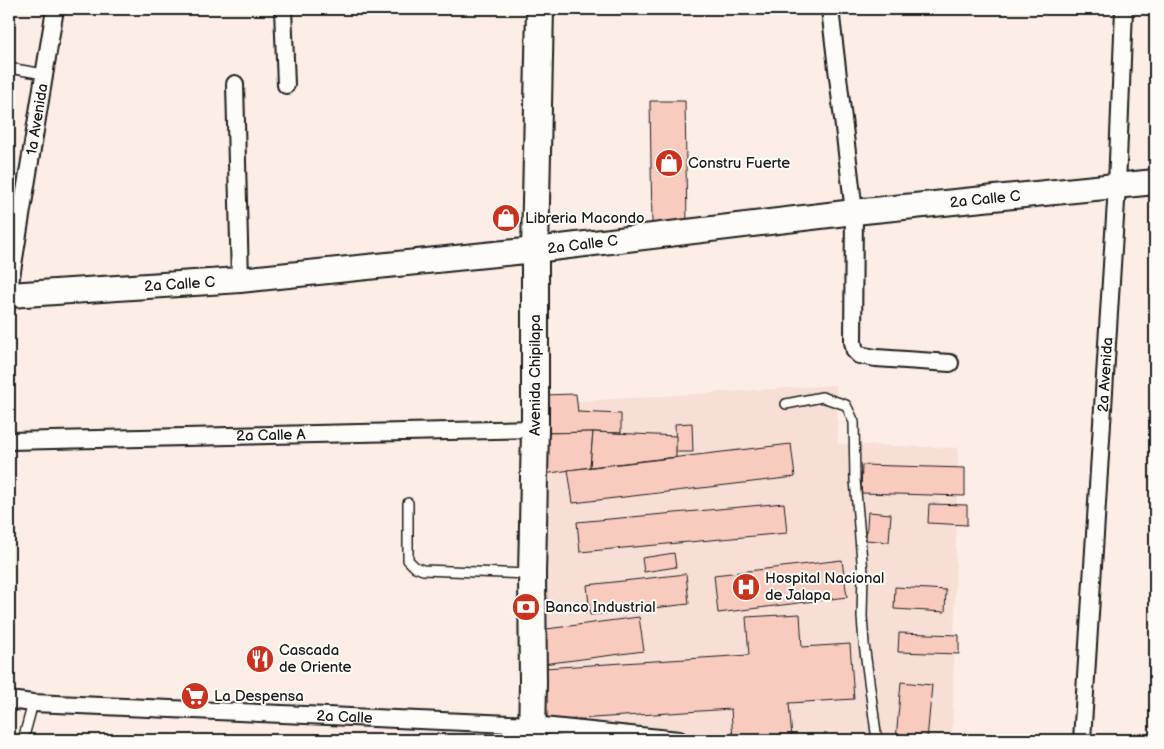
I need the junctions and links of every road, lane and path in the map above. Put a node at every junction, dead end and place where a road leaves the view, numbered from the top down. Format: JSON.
{"nodes":[{"id":1,"x":55,"y":9,"type":"edge"},
{"id":2,"x":283,"y":9,"type":"edge"},
{"id":3,"x":540,"y":9,"type":"edge"},
{"id":4,"x":830,"y":9,"type":"edge"},
{"id":5,"x":1124,"y":9,"type":"edge"},
{"id":6,"x":9,"y":68,"type":"edge"},
{"id":7,"x":44,"y":74,"type":"junction"},
{"id":8,"x":235,"y":84,"type":"dead end"},
{"id":9,"x":286,"y":85,"type":"dead end"},
{"id":10,"x":1155,"y":182,"type":"edge"},
{"id":11,"x":1116,"y":186,"type":"junction"},
{"id":12,"x":854,"y":212,"type":"junction"},
{"id":13,"x":535,"y":250,"type":"junction"},
{"id":14,"x":240,"y":280,"type":"junction"},
{"id":15,"x":9,"y":289,"type":"edge"},
{"id":16,"x":9,"y":295,"type":"edge"},
{"id":17,"x":950,"y":363,"type":"dead end"},
{"id":18,"x":786,"y":404,"type":"dead end"},
{"id":19,"x":535,"y":429,"type":"junction"},
{"id":20,"x":9,"y":441,"type":"edge"},
{"id":21,"x":408,"y":503,"type":"dead end"},
{"id":22,"x":532,"y":574,"type":"junction"},
{"id":23,"x":9,"y":700,"type":"edge"},
{"id":24,"x":33,"y":703,"type":"junction"},
{"id":25,"x":532,"y":733,"type":"edge"},
{"id":26,"x":23,"y":740,"type":"edge"},
{"id":27,"x":679,"y":740,"type":"edge"},
{"id":28,"x":877,"y":740,"type":"edge"},
{"id":29,"x":1082,"y":740,"type":"edge"}],
"edges":[{"from":1,"to":7,"type":"street","name":"1a Avenida"},
{"from":2,"to":9,"type":"street"},
{"from":3,"to":13,"type":"main road","name":"Avenida Chipilapa"},
{"from":4,"to":12,"type":"street"},
{"from":5,"to":11,"type":"street","name":"2a Avenida"},
{"from":6,"to":7,"type":"lane"},
{"from":7,"to":15,"type":"street","name":"1a Avenida"},
{"from":8,"to":14,"type":"street"},
{"from":10,"to":11,"type":"main road","name":"2a Calle C"},
{"from":11,"to":12,"type":"main road","name":"2a Calle C"},
{"from":11,"to":29,"type":"street","name":"2a Avenida"},
{"from":12,"to":13,"type":"main road","name":"2a Calle C"},
{"from":12,"to":17,"type":"street"},
{"from":13,"to":14,"type":"main road","name":"2a Calle C"},
{"from":13,"to":19,"type":"main road","name":"Avenida Chipilapa"},
{"from":14,"to":16,"type":"main road","name":"2a Calle C"},
{"from":18,"to":28,"type":"lane"},
{"from":19,"to":20,"type":"street","name":"2a Calle A"},
{"from":19,"to":22,"type":"main road","name":"Avenida Chipilapa"},
{"from":21,"to":22,"type":"lane"},
{"from":22,"to":25,"type":"main road","name":"Avenida Chipilapa"},
{"from":23,"to":24,"type":"street","name":"2a Calle"},
{"from":24,"to":25,"type":"street","name":"2a Calle"},
{"from":24,"to":26,"type":"lane"},
{"from":25,"to":27,"type":"street","name":"2a Calle"}]}
